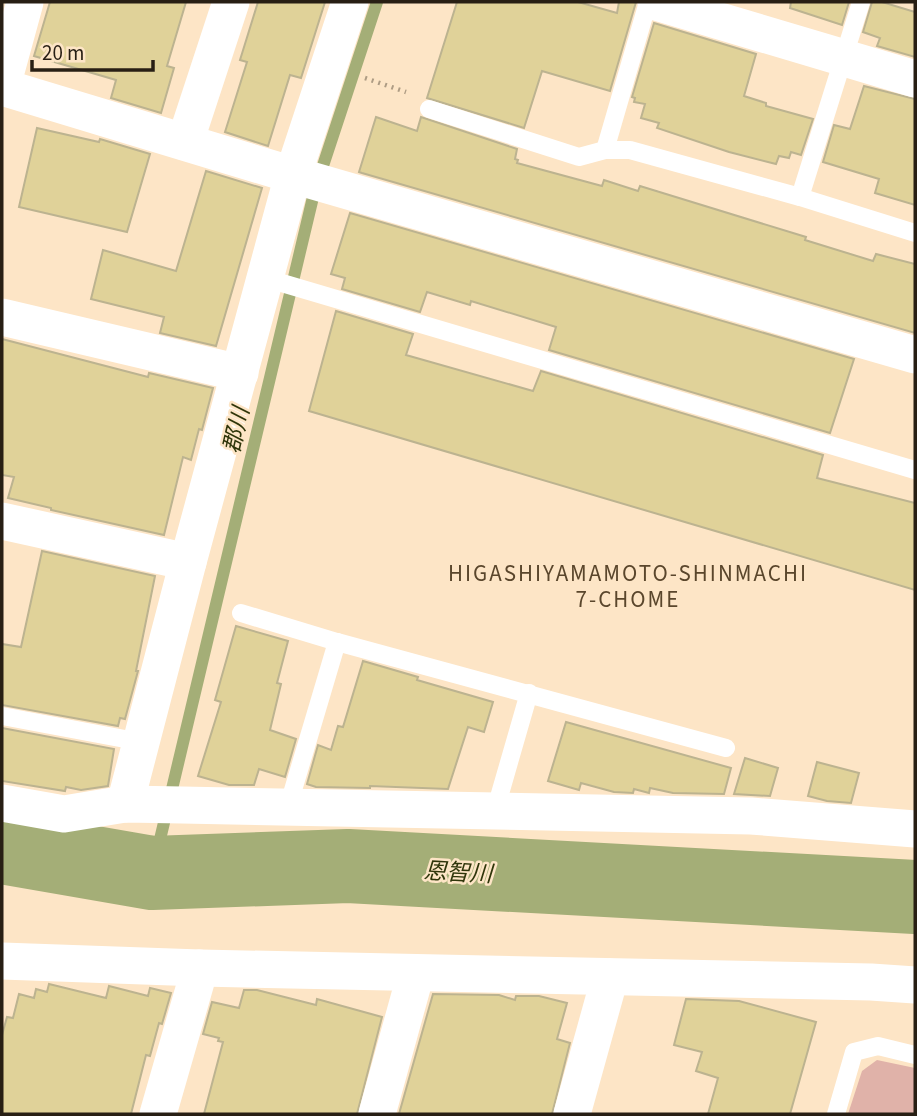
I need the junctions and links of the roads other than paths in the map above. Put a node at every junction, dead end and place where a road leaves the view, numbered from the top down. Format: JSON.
{"nodes":[{"id":1,"x":25,"y":2,"type":"edge"},
{"id":2,"x":231,"y":2,"type":"edge"},
{"id":3,"x":350,"y":2,"type":"edge"},
{"id":4,"x":648,"y":2,"type":"edge"},
{"id":5,"x":656,"y":2,"type":"edge"},
{"id":6,"x":861,"y":2,"type":"edge"},
{"id":7,"x":844,"y":58,"type":"junction"},
{"id":8,"x":915,"y":79,"type":"edge"},
{"id":9,"x":2,"y":87,"type":"edge"},
{"id":10,"x":429,"y":108,"type":"dead end"},
{"id":11,"x":185,"y":142,"type":"junction"},
{"id":12,"x":605,"y":150,"type":"junction"},
{"id":13,"x":311,"y":180,"type":"junction"},
{"id":14,"x":800,"y":197,"type":"junction"},
{"id":15,"x":915,"y":233,"type":"edge"},
{"id":16,"x":273,"y":280,"type":"junction"},
{"id":17,"x":2,"y":317,"type":"edge"},
{"id":18,"x":915,"y":355,"type":"edge"},
{"id":19,"x":240,"y":373,"type":"junction"},
{"id":20,"x":915,"y":470,"type":"edge"},
{"id":21,"x":2,"y":521,"type":"edge"},
{"id":22,"x":188,"y":562,"type":"junction"},
{"id":23,"x":241,"y":613,"type":"dead end"},
{"id":24,"x":337,"y":642,"type":"junction"},
{"id":25,"x":529,"y":693,"type":"junction"},
{"id":26,"x":2,"y":716,"type":"edge"},
{"id":27,"x":141,"y":742,"type":"junction"},
{"id":28,"x":726,"y":748,"type":"dead end"},
{"id":29,"x":2,"y":803,"type":"edge"},
{"id":30,"x":135,"y":805,"type":"junction"},
{"id":31,"x":288,"y":807,"type":"junction"},
{"id":32,"x":495,"y":811,"type":"junction"},
{"id":33,"x":915,"y":829,"type":"edge"},
{"id":34,"x":2,"y":961,"type":"edge"},
{"id":35,"x":200,"y":968,"type":"junction"},
{"id":36,"x":415,"y":973,"type":"junction"},
{"id":37,"x":610,"y":977,"type":"junction"},
{"id":38,"x":915,"y":985,"type":"edge"},
{"id":39,"x":915,"y":1055,"type":"edge"},
{"id":40,"x":158,"y":1114,"type":"edge"},
{"id":41,"x":377,"y":1114,"type":"edge"},
{"id":42,"x":572,"y":1114,"type":"edge"},
{"id":43,"x":836,"y":1114,"type":"edge"}],
"edges":[{"from":1,"to":9,"type":"street"},
{"from":2,"to":11,"type":"street"},
{"from":3,"to":13,"type":"street"},
{"from":4,"to":12,"type":"lane"},
{"from":5,"to":7,"type":"street"},
{"from":6,"to":7,"type":"lane"},
{"from":7,"to":8,"type":"street"},
{"from":7,"to":14,"type":"lane"},
{"from":9,"to":11,"type":"street"},
{"from":10,"to":12,"type":"lane"},
{"from":11,"to":13,"type":"street"},
{"from":12,"to":14,"type":"lane"},
{"from":13,"to":16,"type":"street"},
{"from":13,"to":18,"type":"street"},
{"from":14,"to":15,"type":"lane"},
{"from":16,"to":19,"type":"street"},
{"from":16,"to":20,"type":"lane"},
{"from":17,"to":19,"type":"street"},
{"from":19,"to":22,"type":"street"},
{"from":21,"to":22,"type":"street"},
{"from":22,"to":27,"type":"street"},
{"from":23,"to":24,"type":"lane"},
{"from":24,"to":25,"type":"lane"},
{"from":24,"to":31,"type":"lane"},
{"from":25,"to":28,"type":"lane"},
{"from":25,"to":32,"type":"lane"},
{"from":26,"to":27,"type":"lane"},
{"from":27,"to":30,"type":"street"},
{"from":29,"to":30,"type":"street"},
{"from":30,"to":31,"type":"street"},
{"from":31,"to":32,"type":"street"},
{"from":32,"to":33,"type":"street"},
{"from":34,"to":35,"type":"street"},
{"from":35,"to":36,"type":"street"},
{"from":35,"to":40,"type":"street"},
{"from":36,"to":37,"type":"street"},
{"from":36,"to":41,"type":"street"},
{"from":37,"to":38,"type":"street"},
{"from":37,"to":42,"type":"street"},
{"from":39,"to":43,"type":"lane"}]}
